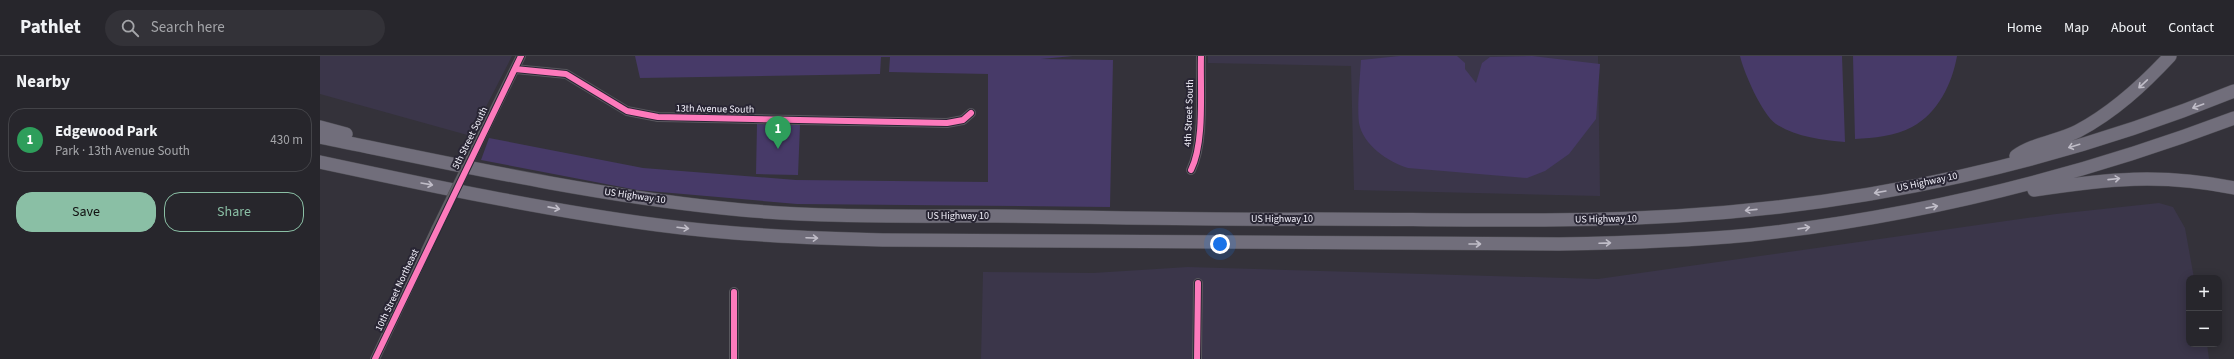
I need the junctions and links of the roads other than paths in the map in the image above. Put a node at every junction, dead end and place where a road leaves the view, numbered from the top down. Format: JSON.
{"nodes":[{"id":1,"x":521,"y":56,"type":"edge"},
{"id":2,"x":1201,"y":56,"type":"edge"},
{"id":3,"x":2170,"y":56,"type":"edge"},
{"id":4,"x":515,"y":69,"type":"junction"},
{"id":5,"x":2234,"y":91,"type":"edge"},
{"id":6,"x":971,"y":113,"type":"dead end"},
{"id":7,"x":2234,"y":118,"type":"edge"},
{"id":8,"x":320,"y":127,"type":"edge"},
{"id":9,"x":320,"y":137,"type":"edge"},
{"id":10,"x":430,"y":159,"type":"junction"},
{"id":11,"x":320,"y":162,"type":"edge"},
{"id":12,"x":2001,"y":166,"type":"junction"},
{"id":13,"x":320,"y":168,"type":"edge"},
{"id":14,"x":1191,"y":170,"type":"dead end"},
{"id":15,"x":409,"y":181,"type":"junction"},
{"id":16,"x":2234,"y":188,"type":"edge"},
{"id":17,"x":1951,"y":203,"type":"junction"},
{"id":18,"x":436,"y":229,"type":"joint"},
{"id":19,"x":1198,"y":283,"type":"dead end"},
{"id":20,"x":734,"y":292,"type":"dead end"},
{"id":21,"x":376,"y":359,"type":"edge"},
{"id":22,"x":734,"y":359,"type":"edge"},
{"id":23,"x":1197,"y":359,"type":"edge"}],
"edges":[{"from":1,"to":4,"type":"street","name":"5th Street South"},
{"from":2,"to":14,"type":"street","name":"4th Street South"},
{"from":3,"to":12,"type":"highway","one_way":true},
{"from":4,"to":6,"type":"street","name":"13th Avenue South"},
{"from":4,"to":18,"type":"street","name":"5th Street South","bridge":true},
{"from":5,"to":12,"type":"highway","name":"US Highway 10","one_way":true},
{"from":7,"to":17,"type":"highway"},
{"from":8,"to":10,"type":"highway"},
{"from":9,"to":10,"type":"highway","name":"US Highway 10"},
{"from":12,"to":10,"type":"highway","name":"US Highway 10","one_way":true},
{"from":11,"to":15,"type":"highway"},
{"from":13,"to":15,"type":"highway"},
{"from":15,"to":17,"type":"highway","one_way":true},
{"from":17,"to":16,"type":"highway","one_way":true},
{"from":18,"to":21,"type":"street","name":"10th Street Northeast"},
{"from":19,"to":23,"type":"street"},
{"from":20,"to":22,"type":"street"}]}
